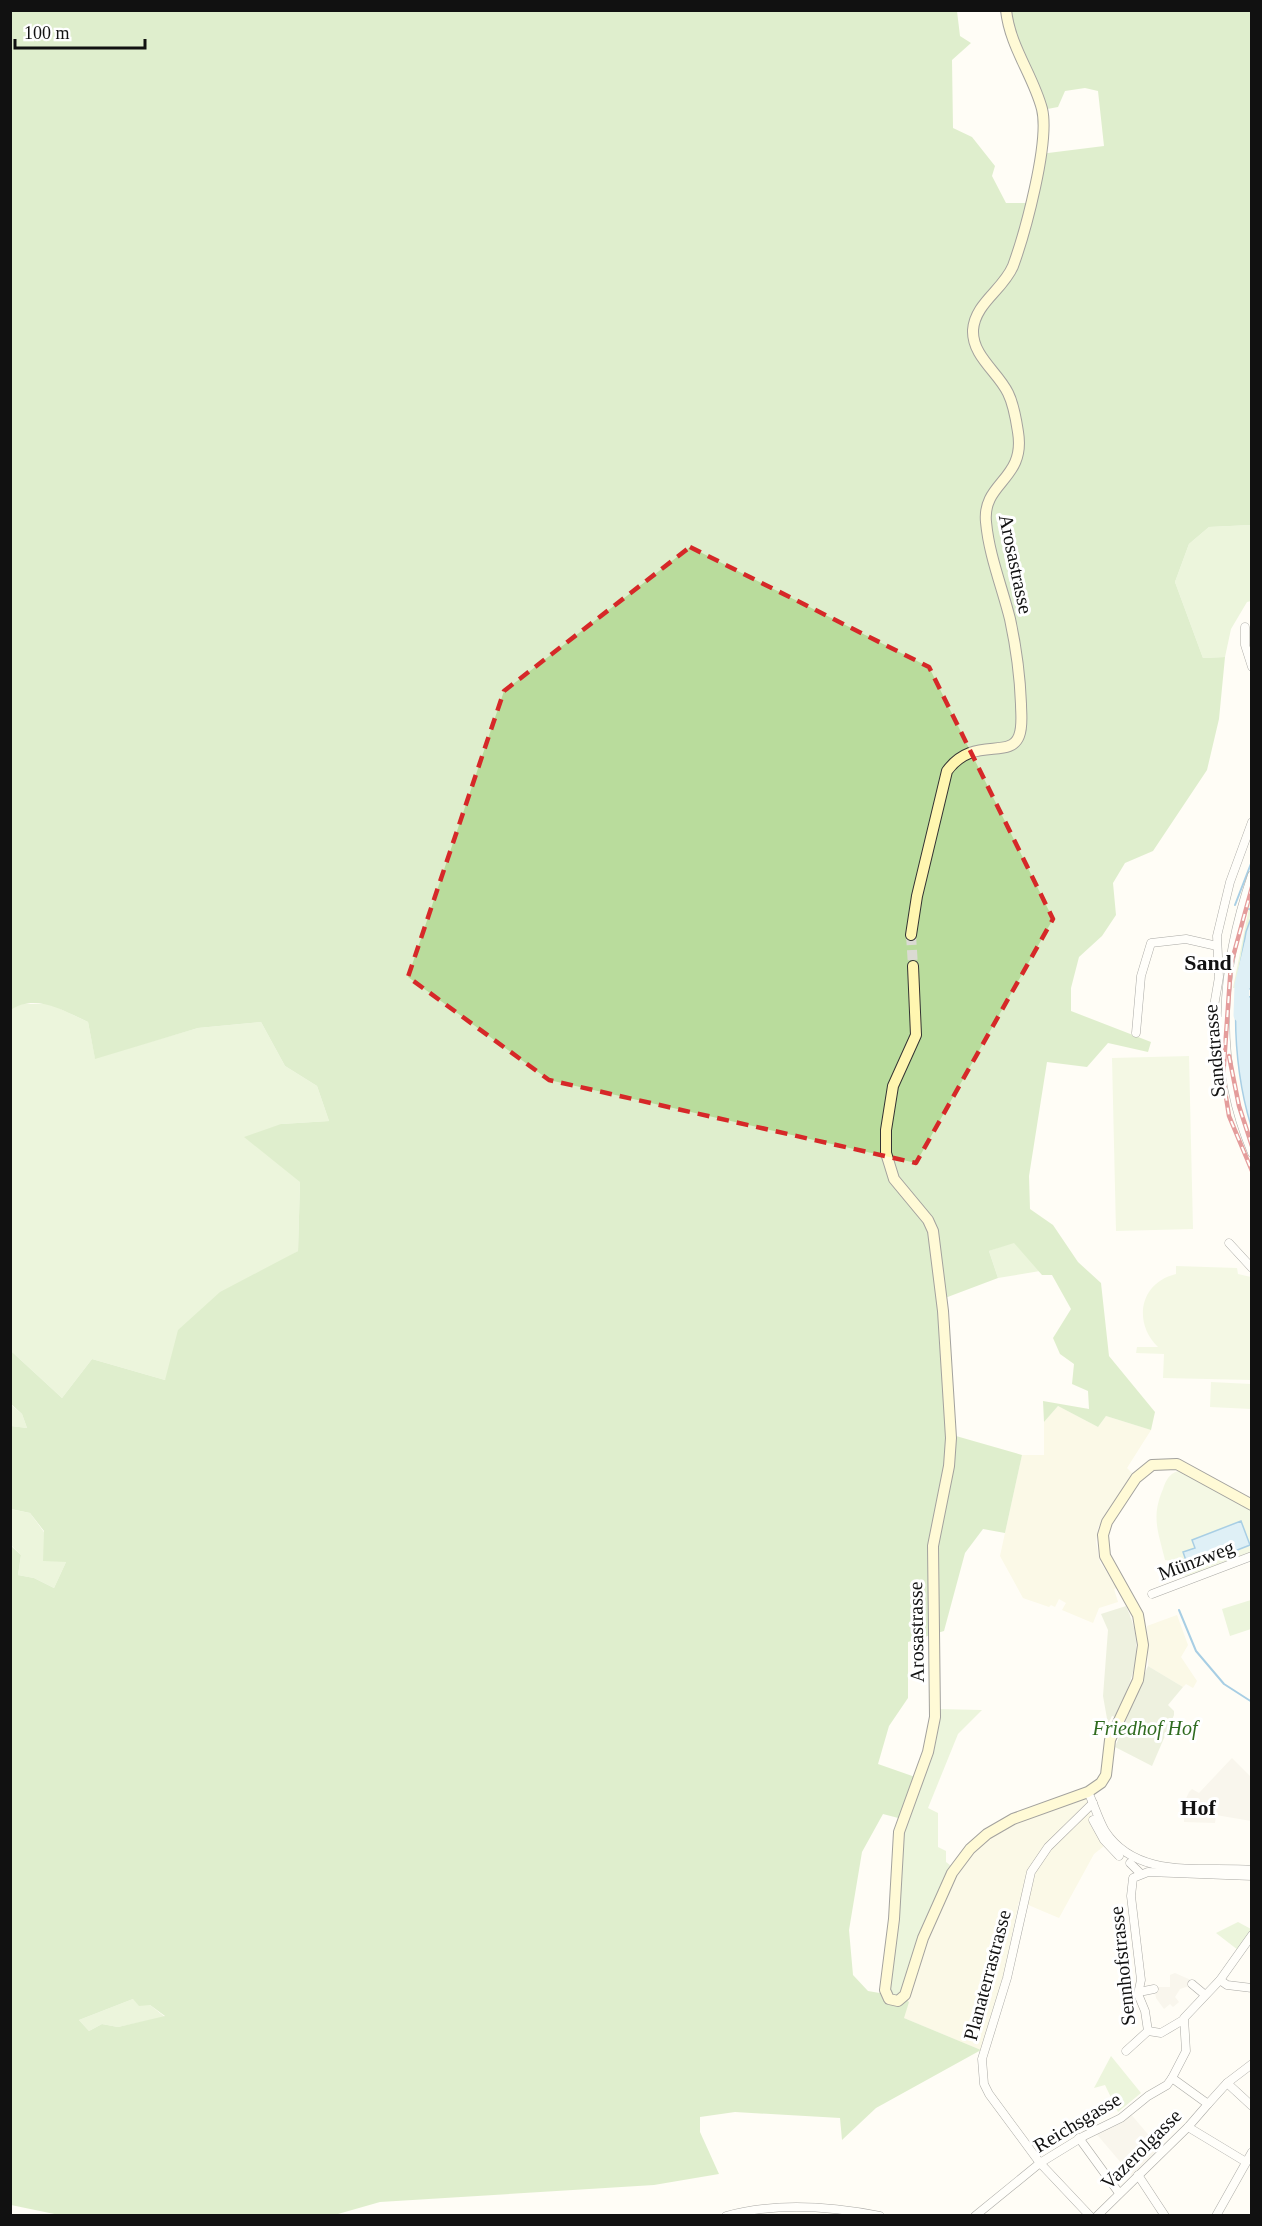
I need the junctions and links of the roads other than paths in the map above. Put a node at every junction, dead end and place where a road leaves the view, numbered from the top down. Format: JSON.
{"nodes":[{"id":1,"x":1006,"y":10,"type":"edge"},
{"id":2,"x":1245,"y":627,"type":"dead end"},
{"id":3,"x":1251,"y":667,"type":"edge"},
{"id":4,"x":1251,"y":822,"type":"edge"},
{"id":5,"x":1251,"y":875,"type":"edge"},
{"id":6,"x":911,"y":934,"type":"tunnel mouth"},
{"id":7,"x":1217,"y":946,"type":"junction"},
{"id":8,"x":913,"y":966,"type":"tunnel mouth"},
{"id":9,"x":1225,"y":1022,"type":"junction"},
{"id":10,"x":1136,"y":1033,"type":"dead end"},
{"id":11,"x":1251,"y":1153,"type":"edge"},
{"id":12,"x":1229,"y":1243,"type":"dead end"},
{"id":13,"x":1251,"y":1268,"type":"edge"},
{"id":14,"x":1251,"y":1505,"type":"edge"},
{"id":15,"x":1251,"y":1556,"type":"edge"},
{"id":16,"x":1152,"y":1594,"type":"dead end"},
{"id":17,"x":1088,"y":1792,"type":"junction"},
{"id":18,"x":1093,"y":1803,"type":"junction"},
{"id":19,"x":1093,"y":1820,"type":"dead end"},
{"id":20,"x":1119,"y":1856,"type":"dead end"},
{"id":21,"x":1130,"y":1863,"type":"dead end"},
{"id":22,"x":1251,"y":1870,"type":"edge"},
{"id":23,"x":1140,"y":1873,"type":"junction"},
{"id":24,"x":1251,"y":1876,"type":"edge"},
{"id":25,"x":1251,"y":1935,"type":"edge"},
{"id":26,"x":1220,"y":1980,"type":"junction"},
{"id":27,"x":1192,"y":1984,"type":"dead end"},
{"id":28,"x":1251,"y":1988,"type":"edge"},
{"id":29,"x":1154,"y":1989,"type":"dead end"},
{"id":30,"x":1138,"y":1992,"type":"junction"},
{"id":31,"x":1204,"y":1994,"type":"junction"},
{"id":32,"x":1183,"y":2020,"type":"junction"},
{"id":33,"x":1148,"y":2031,"type":"junction"},
{"id":34,"x":1126,"y":2051,"type":"dead end"},
{"id":35,"x":1251,"y":2064,"type":"edge"},
{"id":36,"x":1172,"y":2078,"type":"junction"},
{"id":37,"x":1227,"y":2083,"type":"junction"},
{"id":38,"x":1208,"y":2104,"type":"junction"},
{"id":39,"x":1251,"y":2106,"type":"edge"},
{"id":40,"x":1188,"y":2127,"type":"junction"},
{"id":41,"x":1079,"y":2139,"type":"junction"},
{"id":42,"x":1251,"y":2152,"type":"edge"},
{"id":43,"x":1246,"y":2162,"type":"junction"},
{"id":44,"x":1040,"y":2163,"type":"junction"},
{"id":45,"x":1138,"y":2175,"type":"junction"},
{"id":46,"x":1119,"y":2193,"type":"junction"},
{"id":47,"x":726,"y":2216,"type":"edge"},
{"id":48,"x":880,"y":2216,"type":"edge"},
{"id":49,"x":975,"y":2216,"type":"edge"},
{"id":50,"x":1090,"y":2216,"type":"edge"},
{"id":51,"x":1096,"y":2216,"type":"edge"},
{"id":52,"x":1165,"y":2216,"type":"edge"},
{"id":53,"x":1216,"y":2216,"type":"edge"}],
"edges":[{"from":1,"to":6,"type":"main road","name":"Arosastrasse"},
{"from":2,"to":3,"type":"street"},
{"from":4,"to":7,"type":"street"},
{"from":5,"to":9,"type":"street","name":"Sandstrasse"},
{"from":7,"to":9,"type":"street"},
{"from":7,"to":10,"type":"street"},
{"from":8,"to":17,"type":"main road","name":"Arosastrasse"},
{"from":9,"to":11,"type":"street","name":"Sandstrasse"},
{"from":12,"to":13,"type":"street"},
{"from":14,"to":17,"type":"main road"},
{"from":15,"to":16,"type":"street","name":"Münzweg"},
{"from":17,"to":18,"type":"street"},
{"from":18,"to":22,"type":"street"},
{"from":18,"to":44,"type":"street","name":"Planaterrastrasse"},
{"from":19,"to":20,"type":"street"},
{"from":21,"to":23,"type":"street"},
{"from":23,"to":24,"type":"street"},
{"from":23,"to":30,"type":"street","name":"Sennhofstrasse"},
{"from":25,"to":26,"type":"street"},
{"from":26,"to":28,"type":"street"},
{"from":26,"to":31,"type":"street"},
{"from":27,"to":31,"type":"street"},
{"from":29,"to":30,"type":"street"},
{"from":30,"to":33,"type":"street","name":"Sennhofstrasse"},
{"from":31,"to":32,"type":"street"},
{"from":32,"to":33,"type":"street"},
{"from":32,"to":36,"type":"street","name":"Reichsgasse"},
{"from":33,"to":34,"type":"street","name":"Sennhofstrasse"},
{"from":35,"to":37,"type":"street"},
{"from":36,"to":38,"type":"street"},
{"from":36,"to":41,"type":"street","name":"Reichsgasse"},
{"from":37,"to":38,"type":"street"},
{"from":37,"to":39,"type":"street"},
{"from":38,"to":40,"type":"street","name":"Vazerolgasse"},
{"from":40,"to":43,"type":"street"},
{"from":40,"to":45,"type":"street","name":"Vazerolgasse"},
{"from":41,"to":44,"type":"street","name":"Reichsgasse"},
{"from":41,"to":46,"type":"street"},
{"from":42,"to":43,"type":"street"},
{"from":43,"to":53,"type":"street"},
{"from":44,"to":49,"type":"street","name":"Reichsgasse"},
{"from":44,"to":50,"type":"street","name":"Planaterrastrasse"},
{"from":45,"to":46,"type":"street","name":"Vazerolgasse"},
{"from":45,"to":52,"type":"street"},
{"from":46,"to":51,"type":"street","name":"Vazerolgasse"},
{"from":47,"to":48,"type":"street"}]}
